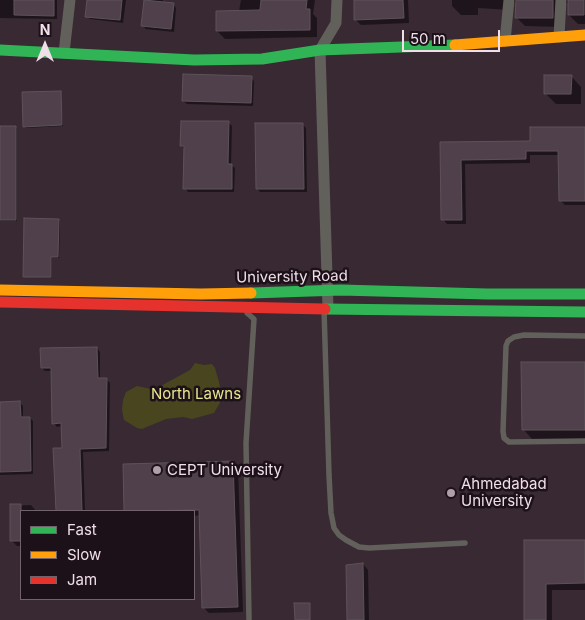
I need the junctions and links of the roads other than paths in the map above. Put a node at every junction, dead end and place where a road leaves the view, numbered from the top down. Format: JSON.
{"nodes":[{"id":1,"x":70,"y":0,"type":"edge"},
{"id":2,"x":337,"y":0,"type":"edge"},
{"id":3,"x":509,"y":0,"type":"edge"},
{"id":4,"x":561,"y":0,"type":"edge"},
{"id":5,"x":585,"y":35,"type":"edge"},
{"id":6,"x":558,"y":37,"type":"junction"},
{"id":7,"x":505,"y":41,"type":"junction"},
{"id":8,"x":0,"y":50,"type":"edge"},
{"id":9,"x":320,"y":50,"type":"junction"},
{"id":10,"x":64,"y":53,"type":"junction"},
{"id":11,"x":0,"y":290,"type":"edge"},
{"id":12,"x":328,"y":291,"type":"junction"},
{"id":13,"x":585,"y":294,"type":"edge"},
{"id":14,"x":0,"y":302,"type":"edge"},
{"id":15,"x":247,"y":307,"type":"junction"},
{"id":16,"x":326,"y":309,"type":"junction"},
{"id":17,"x":585,"y":312,"type":"edge"},
{"id":18,"x":585,"y":336,"type":"edge"},
{"id":19,"x":585,"y":441,"type":"edge"},
{"id":20,"x":465,"y":543,"type":"dead end"},
{"id":21,"x":249,"y":620,"type":"edge"}],
"edges":[{"from":1,"to":10,"type":"street"},
{"from":2,"to":9,"type":"street"},
{"from":3,"to":7,"type":"street"},
{"from":4,"to":6,"type":"street"},
{"from":5,"to":6,"type":"street"},
{"from":6,"to":7,"type":"street"},
{"from":7,"to":9,"type":"street"},
{"from":8,"to":10,"type":"street"},
{"from":9,"to":10,"type":"street"},
{"from":9,"to":12,"type":"street"},
{"from":11,"to":12,"type":"street","name":"University Road"},
{"from":12,"to":13,"type":"street","name":"University Road"},
{"from":12,"to":16,"type":"street"},
{"from":14,"to":15,"type":"street","name":"University Road"},
{"from":15,"to":16,"type":"street","name":"University Road"},
{"from":15,"to":21,"type":"lane"},
{"from":16,"to":17,"type":"street","name":"University Road"},
{"from":16,"to":20,"type":"lane"},
{"from":18,"to":19,"type":"lane"}]}
